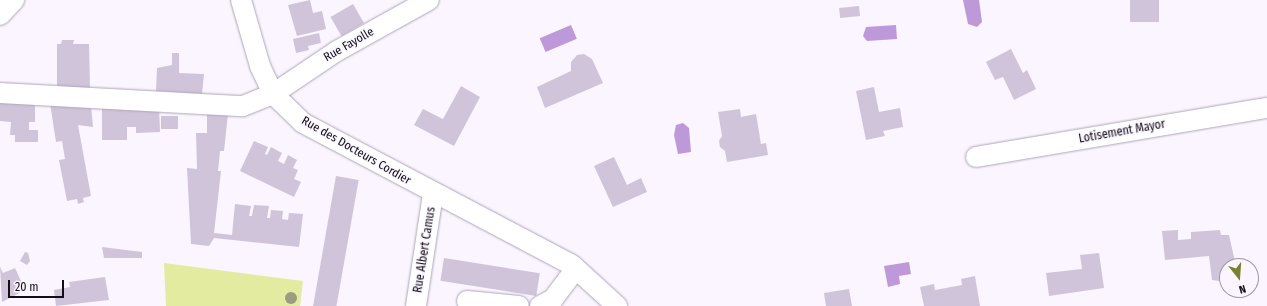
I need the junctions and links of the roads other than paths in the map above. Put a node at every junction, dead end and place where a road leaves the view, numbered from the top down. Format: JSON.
{"nodes":[{"id":1,"x":14,"y":0,"type":"edge"},
{"id":2,"x":241,"y":0,"type":"edge"},
{"id":3,"x":428,"y":0,"type":"edge"},
{"id":4,"x":0,"y":15,"type":"edge"},
{"id":5,"x":0,"y":93,"type":"edge"},
{"id":6,"x":273,"y":94,"type":"junction"},
{"id":7,"x":1267,"y":108,"type":"edge"},
{"id":8,"x":976,"y":157,"type":"dead end"},
{"id":9,"x":433,"y":194,"type":"junction"},
{"id":10,"x":576,"y":269,"type":"junction"},
{"id":11,"x":467,"y":301,"type":"dead end"},
{"id":12,"x":416,"y":306,"type":"edge"},
{"id":13,"x":519,"y":306,"type":"edge"},
{"id":14,"x":540,"y":306,"type":"edge"},
{"id":15,"x":617,"y":306,"type":"edge"}],
"edges":[{"from":1,"to":4,"type":"street"},
{"from":2,"to":6,"type":"street"},
{"from":3,"to":6,"type":"street","name":"Rue Fayolle"},
{"from":5,"to":6,"type":"street"},
{"from":6,"to":9,"type":"street","name":"Rue des Docteurs Cordier"},
{"from":7,"to":8,"type":"street","name":"Lotisement Mayor"},
{"from":9,"to":10,"type":"street","name":"Rue des Docteurs Cordier"},
{"from":9,"to":12,"type":"street","name":"Rue Albert Camus"},
{"from":10,"to":14,"type":"street"},
{"from":10,"to":15,"type":"street","name":"Rue des Docteurs Cordier"},
{"from":11,"to":13,"type":"street"}]}
